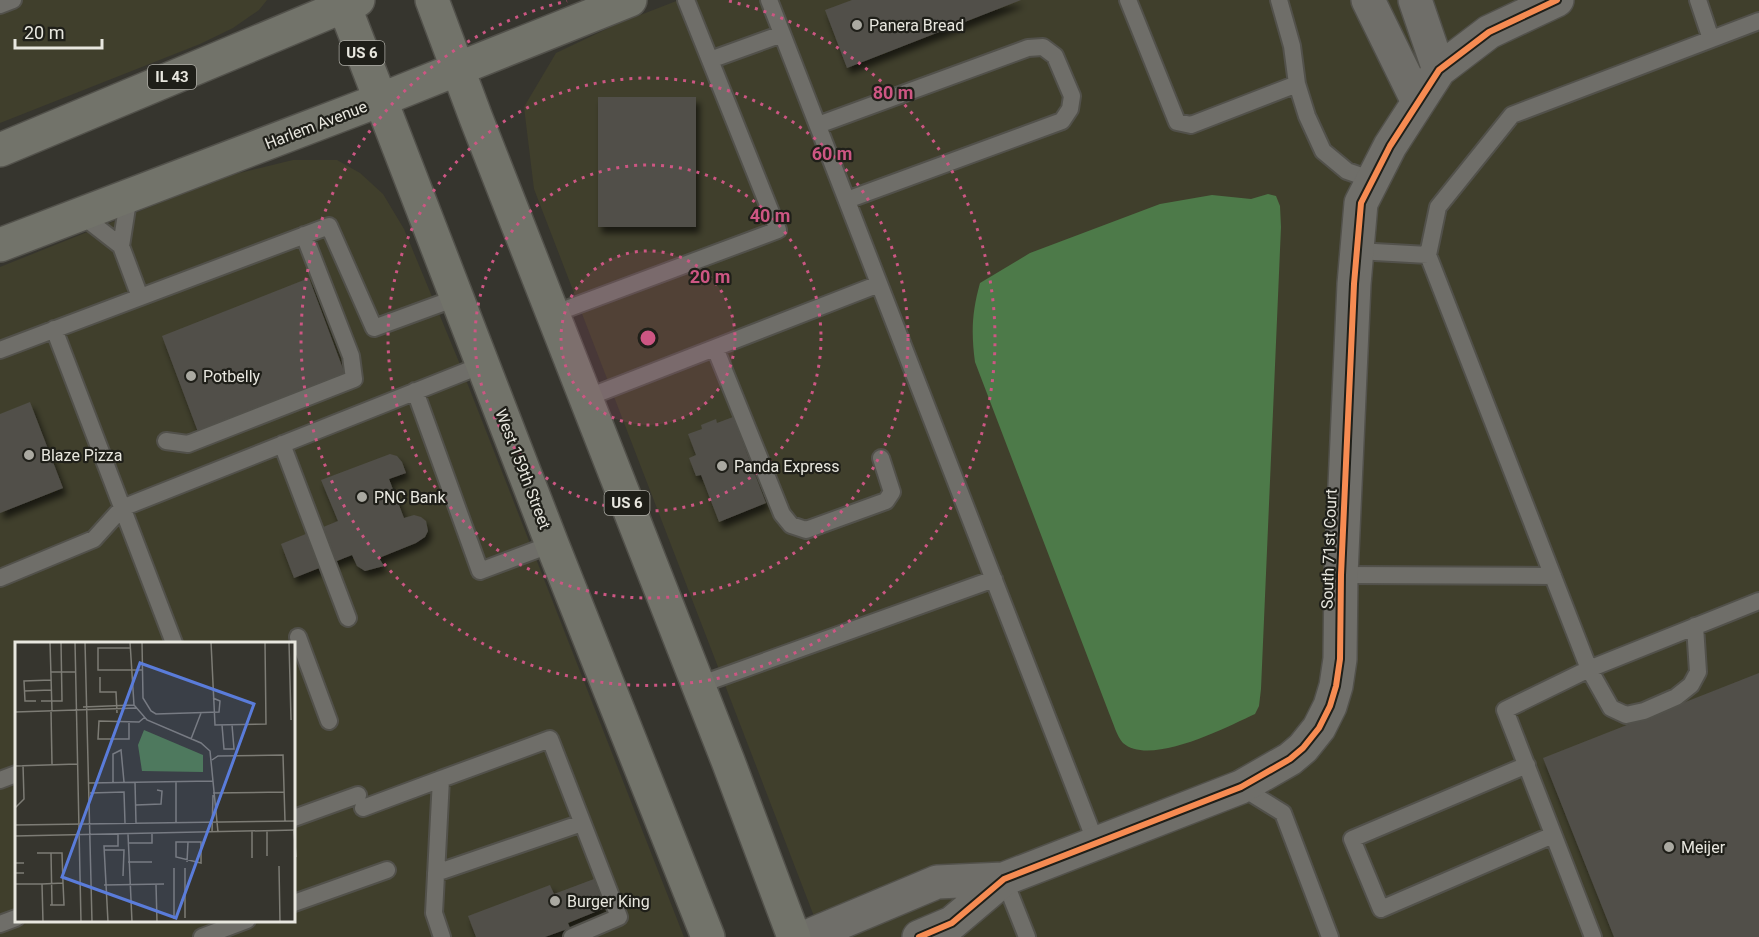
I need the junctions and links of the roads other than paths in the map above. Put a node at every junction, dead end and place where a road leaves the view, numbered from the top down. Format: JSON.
{"nodes":[{"id":1,"x":13,"y":0,"type":"edge"},
{"id":2,"x":432,"y":0,"type":"edge"},
{"id":3,"x":630,"y":0,"type":"edge"},
{"id":4,"x":686,"y":0,"type":"edge"},
{"id":5,"x":769,"y":0,"type":"edge"},
{"id":6,"x":1128,"y":0,"type":"edge"},
{"id":7,"x":1279,"y":0,"type":"edge"},
{"id":8,"x":1368,"y":0,"type":"edge"},
{"id":9,"x":1415,"y":0,"type":"edge"},
{"id":10,"x":1557,"y":0,"type":"edge"},
{"id":11,"x":1698,"y":0,"type":"edge"},
{"id":12,"x":348,"y":2,"type":"edge"},
{"id":13,"x":0,"y":5,"type":"edge"},
{"id":14,"x":1759,"y":21,"type":"edge"},
{"id":15,"x":782,"y":34,"type":"junction"},
{"id":16,"x":1711,"y":39,"type":"junction"},
{"id":17,"x":710,"y":60,"type":"junction"},
{"id":18,"x":457,"y":69,"type":"junction"},
{"id":19,"x":1439,"y":70,"type":"junction"},
{"id":20,"x":1297,"y":84,"type":"junction"},
{"id":21,"x":380,"y":100,"type":"junction"},
{"id":22,"x":1418,"y":102,"type":"junction"},
{"id":23,"x":818,"y":126,"type":"junction"},
{"id":24,"x":0,"y":150,"type":"edge"},
{"id":25,"x":1373,"y":180,"type":"junction"},
{"id":26,"x":129,"y":195,"type":"junction"},
{"id":27,"x":847,"y":200,"type":"junction"},
{"id":28,"x":80,"y":214,"type":"junction"},
{"id":29,"x":304,"y":235,"type":"junction"},
{"id":30,"x":0,"y":245,"type":"edge"},
{"id":31,"x":121,"y":246,"type":"junction"},
{"id":32,"x":1357,"y":251,"type":"junction"},
{"id":33,"x":1428,"y":255,"type":"junction"},
{"id":34,"x":879,"y":284,"type":"junction"},
{"id":35,"x":140,"y":297,"type":"junction"},
{"id":36,"x":456,"y":298,"type":"junction"},
{"id":37,"x":553,"y":314,"type":"junction"},
{"id":38,"x":54,"y":329,"type":"junction"},
{"id":39,"x":715,"y":348,"type":"junction"},
{"id":40,"x":0,"y":350,"type":"edge"},
{"id":41,"x":482,"y":365,"type":"junction"},
{"id":42,"x":415,"y":391,"type":"junction"},
{"id":43,"x":586,"y":398,"type":"junction"},
{"id":44,"x":166,"y":441,"type":"dead end"},
{"id":45,"x":282,"y":444,"type":"junction"},
{"id":46,"x":881,"y":458,"type":"dead end"},
{"id":47,"x":122,"y":508,"type":"junction"},
{"id":48,"x":552,"y":544,"type":"junction"},
{"id":49,"x":1341,"y":575,"type":"junction"},
{"id":50,"x":1553,"y":576,"type":"junction"},
{"id":51,"x":0,"y":579,"type":"edge"},
{"id":52,"x":994,"y":579,"type":"junction"},
{"id":53,"x":1759,"y":601,"type":"edge"},
{"id":54,"x":348,"y":618,"type":"dead end"},
{"id":55,"x":1695,"y":626,"type":"junction"},
{"id":56,"x":298,"y":637,"type":"dead end"},
{"id":57,"x":174,"y":642,"type":"edge"},
{"id":58,"x":1589,"y":669,"type":"junction"},
{"id":59,"x":699,"y":685,"type":"junction"},
{"id":60,"x":329,"y":721,"type":"dead end"},
{"id":61,"x":1527,"y":765,"type":"junction"},
{"id":62,"x":15,"y":774,"type":"edge"},
{"id":63,"x":441,"y":779,"type":"junction"},
{"id":64,"x":0,"y":780,"type":"edge"},
{"id":65,"x":1240,"y":786,"type":"junction"},
{"id":66,"x":296,"y":818,"type":"edge"},
{"id":67,"x":582,"y":823,"type":"junction"},
{"id":68,"x":1553,"y":835,"type":"junction"},
{"id":69,"x":1096,"y":843,"type":"junction"},
{"id":70,"x":387,"y":870,"type":"dead end"},
{"id":71,"x":436,"y":873,"type":"junction"},
{"id":72,"x":1004,"y":879,"type":"junction"},
{"id":73,"x":296,"y":902,"type":"edge"},
{"id":74,"x":15,"y":918,"type":"edge"},
{"id":75,"x":244,"y":922,"type":"edge"},
{"id":76,"x":0,"y":924,"type":"edge"},
{"id":77,"x":202,"y":937,"type":"edge"},
{"id":78,"x":442,"y":937,"type":"edge"},
{"id":79,"x":572,"y":937,"type":"edge"},
{"id":80,"x":708,"y":937,"type":"edge"},
{"id":81,"x":794,"y":937,"type":"edge"},
{"id":82,"x":806,"y":937,"type":"edge"},
{"id":83,"x":919,"y":937,"type":"edge"},
{"id":84,"x":1027,"y":937,"type":"edge"},
{"id":85,"x":1330,"y":937,"type":"edge"},
{"id":86,"x":1593,"y":937,"type":"edge"}],
"edges":[{"from":1,"to":13,"type":"lane"},
{"from":2,"to":18,"type":"main road","number":"US 6"},
{"from":3,"to":18,"type":"main road","name":"Harlem Avenue"},
{"from":4,"to":17,"type":"lane"},
{"from":5,"to":15,"type":"lane"},
{"from":6,"to":20,"type":"lane"},
{"from":7,"to":20,"type":"lane"},
{"from":8,"to":22,"type":"street"},
{"from":9,"to":19,"type":"street"},
{"from":10,"to":19,"type":"street","name":"South 71st Court"},
{"from":11,"to":16,"type":"lane"},
{"from":12,"to":21,"type":"main road","name":"West 159th Street","number":"US 6"},
{"from":12,"to":24,"type":"main road","number":"IL 43"},
{"from":14,"to":16,"type":"lane"},
{"from":15,"to":17,"type":"lane"},
{"from":15,"to":23,"type":"lane"},
{"from":16,"to":33,"type":"lane"},
{"from":17,"to":37,"type":"lane"},
{"from":18,"to":21,"type":"main road","name":"Harlem Avenue"},
{"from":18,"to":37,"type":"main road","number":"US 6"},
{"from":19,"to":22,"type":"street","name":"South 71st Court"},
{"from":20,"to":25,"type":"lane"},
{"from":21,"to":26,"type":"main road","name":"Harlem Avenue"},
{"from":21,"to":36,"type":"main road","name":"West 159th Street","number":"US 6"},
{"from":22,"to":25,"type":"street","name":"South 71st Court"},
{"from":23,"to":27,"type":"lane"},
{"from":23,"to":27,"type":"lane"},
{"from":25,"to":32,"type":"street","name":"South 71st Court"},
{"from":26,"to":28,"type":"main road","name":"Harlem Avenue"},
{"from":26,"to":31,"type":"lane"},
{"from":27,"to":34,"type":"lane"},
{"from":28,"to":30,"type":"main road","name":"Harlem Avenue"},
{"from":28,"to":31,"type":"lane"},
{"from":29,"to":35,"type":"lane"},
{"from":29,"to":36,"type":"lane"},
{"from":29,"to":44,"type":"lane"},
{"from":31,"to":35,"type":"lane"},
{"from":32,"to":33,"type":"lane"},
{"from":32,"to":49,"type":"street","name":"South 71st Court"},
{"from":33,"to":50,"type":"lane"},
{"from":34,"to":39,"type":"lane"},
{"from":34,"to":52,"type":"lane"},
{"from":35,"to":38,"type":"lane"},
{"from":36,"to":41,"type":"main road","name":"West 159th Street","number":"US 6"},
{"from":37,"to":43,"type":"main road","number":"US 6"},
{"from":38,"to":40,"type":"lane"},
{"from":38,"to":47,"type":"lane"},
{"from":39,"to":43,"type":"lane"},
{"from":39,"to":46,"type":"lane"},
{"from":41,"to":42,"type":"lane"},
{"from":41,"to":48,"type":"main road","name":"West 159th Street","number":"US 6"},
{"from":42,"to":45,"type":"lane"},
{"from":42,"to":48,"type":"lane"},
{"from":43,"to":59,"type":"main road","number":"US 6"},
{"from":45,"to":47,"type":"lane"},
{"from":45,"to":54,"type":"lane"},
{"from":47,"to":51,"type":"lane"},
{"from":47,"to":57,"type":"lane"},
{"from":48,"to":80,"type":"main road","name":"West 159th Street","number":"US 6"},
{"from":49,"to":50,"type":"lane"},
{"from":49,"to":65,"type":"street","name":"South 71st Court"},
{"from":50,"to":58,"type":"lane"},
{"from":52,"to":59,"type":"lane"},
{"from":52,"to":69,"type":"lane"},
{"from":53,"to":55,"type":"lane"},
{"from":55,"to":58,"type":"lane"},
{"from":55,"to":58,"type":"lane"},
{"from":56,"to":60,"type":"lane"},
{"from":58,"to":61,"type":"lane"},
{"from":59,"to":81,"type":"main road","number":"US 6"},
{"from":61,"to":68,"type":"lane"},
{"from":61,"to":68,"type":"lane"},
{"from":62,"to":64,"type":"lane"},
{"from":63,"to":66,"type":"lane"},
{"from":63,"to":67,"type":"lane"},
{"from":63,"to":71,"type":"lane"},
{"from":65,"to":69,"type":"street","name":"South 71st Court"},
{"from":65,"to":85,"type":"lane"},
{"from":67,"to":71,"type":"lane"},
{"from":67,"to":79,"type":"lane"},
{"from":68,"to":86,"type":"lane"},
{"from":69,"to":72,"type":"street","name":"South 71st Court"},
{"from":70,"to":73,"type":"lane"},
{"from":71,"to":78,"type":"lane"},
{"from":72,"to":82,"type":"street","name":"South 71st Court"},
{"from":72,"to":83,"type":"street","name":"South 71st Court"},
{"from":72,"to":84,"type":"lane"},
{"from":74,"to":76,"type":"lane"},
{"from":75,"to":77,"type":"lane"}]}
